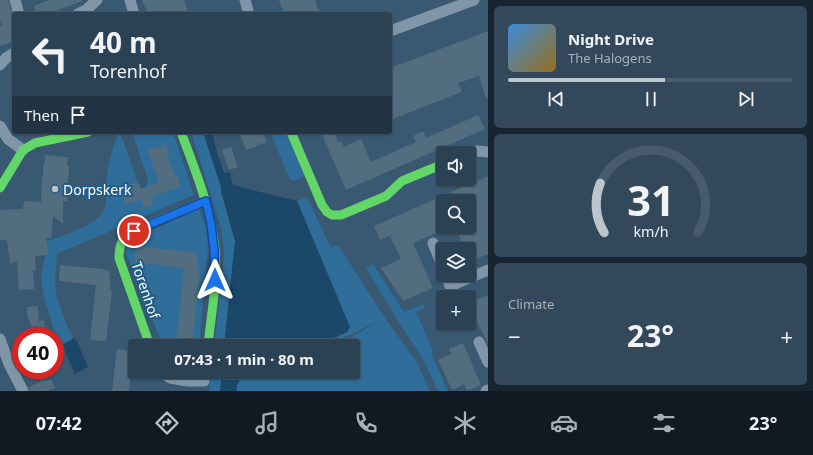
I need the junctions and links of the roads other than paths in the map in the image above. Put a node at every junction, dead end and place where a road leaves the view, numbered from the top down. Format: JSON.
{"nodes":[{"id":1,"x":15,"y":0,"type":"edge"},
{"id":2,"x":97,"y":0,"type":"edge"},
{"id":3,"x":130,"y":0,"type":"edge"},
{"id":4,"x":245,"y":0,"type":"edge"},
{"id":5,"x":474,"y":0,"type":"edge"},
{"id":6,"x":18,"y":12,"type":"edge"},
{"id":7,"x":82,"y":12,"type":"edge"},
{"id":8,"x":133,"y":12,"type":"edge"},
{"id":9,"x":248,"y":12,"type":"edge"},
{"id":10,"x":392,"y":30,"type":"edge"},
{"id":11,"x":12,"y":54,"type":"edge"},
{"id":12,"x":0,"y":65,"type":"edge"},
{"id":13,"x":0,"y":126,"type":"edge"},
{"id":14,"x":78,"y":134,"type":"edge"},
{"id":15,"x":182,"y":134,"type":"edge"},
{"id":16,"x":292,"y":134,"type":"edge"},
{"id":17,"x":23,"y":150,"type":"junction"},
{"id":18,"x":476,"y":151,"type":"edge"},
{"id":19,"x":488,"y":152,"type":"edge"},
{"id":20,"x":436,"y":167,"type":"edge"},
{"id":21,"x":0,"y":188,"type":"edge"},
{"id":22,"x":206,"y":201,"type":"junction"},
{"id":23,"x":433,"y":243,"type":"dead end"},
{"id":24,"x":436,"y":250,"type":"edge"},
{"id":25,"x":488,"y":270,"type":"edge"},
{"id":26,"x":476,"y":275,"type":"edge"},
{"id":27,"x":449,"y":282,"type":"edge"},
{"id":28,"x":460,"y":282,"type":"edge"},
{"id":29,"x":0,"y":339,"type":"edge"},
{"id":30,"x":148,"y":339,"type":"edge"},
{"id":31,"x":209,"y":339,"type":"edge"},
{"id":32,"x":479,"y":342,"type":"dead end"},
{"id":33,"x":488,"y":362,"type":"edge"},
{"id":34,"x":176,"y":379,"type":"edge"},
{"id":35,"x":204,"y":379,"type":"edge"},
{"id":36,"x":23,"y":391,"type":"edge"}],
"edges":[{"from":1,"to":6,"type":"street"},
{"from":2,"to":7,"type":"street"},
{"from":3,"to":8,"type":"street"},
{"from":4,"to":9,"type":"street"},
{"from":5,"to":10,"type":"street"},
{"from":11,"to":12,"type":"street"},
{"from":13,"to":17,"type":"street"},
{"from":14,"to":17,"type":"street"},
{"from":15,"to":22,"type":"street"},
{"from":16,"to":20,"type":"street"},
{"from":17,"to":21,"type":"street"},
{"from":18,"to":19,"type":"street"},
{"from":22,"to":30,"type":"street","name":"Torenhof"},
{"from":22,"to":31,"type":"street"},
{"from":23,"to":24,"type":"street"},
{"from":25,"to":26,"type":"street"},
{"from":27,"to":28,"type":"street"},
{"from":29,"to":36,"type":"street"},
{"from":32,"to":33,"type":"street"},
{"from":34,"to":35,"type":"street"}]}
